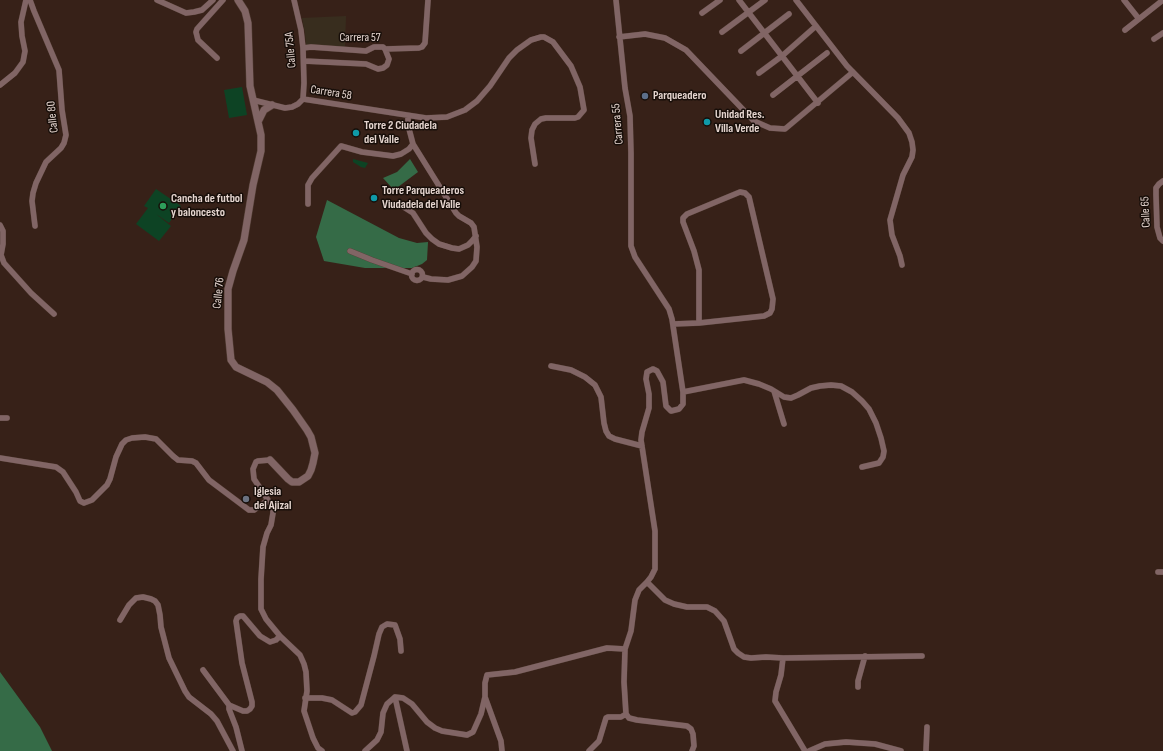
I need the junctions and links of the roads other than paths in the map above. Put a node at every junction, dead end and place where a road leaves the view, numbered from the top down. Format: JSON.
{"nodes":[{"id":1,"x":26,"y":0,"type":"edge"},
{"id":2,"x":30,"y":0,"type":"edge"},
{"id":3,"x":157,"y":0,"type":"edge"},
{"id":4,"x":213,"y":0,"type":"edge"},
{"id":5,"x":223,"y":0,"type":"edge"},
{"id":6,"x":238,"y":0,"type":"edge"},
{"id":7,"x":294,"y":0,"type":"edge"},
{"id":8,"x":428,"y":0,"type":"edge"},
{"id":9,"x":616,"y":0,"type":"edge"},
{"id":10,"x":720,"y":0,"type":"edge"},
{"id":11,"x":739,"y":0,"type":"edge"},
{"id":12,"x":765,"y":0,"type":"edge"},
{"id":13,"x":796,"y":0,"type":"edge"},
{"id":14,"x":1124,"y":0,"type":"edge"},
{"id":15,"x":1160,"y":1,"type":"edge"},
{"id":16,"x":748,"y":12,"type":"junction"},
{"id":17,"x":702,"y":13,"type":"dead end"},
{"id":18,"x":789,"y":14,"type":"dead end"},
{"id":19,"x":1138,"y":19,"type":"junction"},
{"id":20,"x":816,"y":26,"type":"junction"},
{"id":21,"x":1125,"y":30,"type":"dead end"},
{"id":22,"x":722,"y":32,"type":"dead end"},
{"id":23,"x":764,"y":33,"type":"junction"},
{"id":24,"x":1163,"y":33,"type":"edge"},
{"id":25,"x":619,"y":37,"type":"junction"},
{"id":26,"x":1154,"y":39,"type":"dead end"},
{"id":27,"x":303,"y":48,"type":"junction"},
{"id":28,"x":385,"y":50,"type":"junction"},
{"id":29,"x":741,"y":51,"type":"dead end"},
{"id":30,"x":827,"y":53,"type":"dead end"},
{"id":31,"x":782,"y":56,"type":"junction"},
{"id":32,"x":218,"y":58,"type":"dead end"},
{"id":33,"x":304,"y":61,"type":"junction"},
{"id":34,"x":853,"y":72,"type":"junction"},
{"id":35,"x":759,"y":73,"type":"dead end"},
{"id":36,"x":798,"y":77,"type":"junction"},
{"id":37,"x":0,"y":85,"type":"edge"},
{"id":38,"x":774,"y":95,"type":"dead end"},
{"id":39,"x":303,"y":99,"type":"junction"},
{"id":40,"x":253,"y":100,"type":"junction"},
{"id":41,"x":818,"y":103,"type":"junction"},
{"id":42,"x":275,"y":106,"type":"junction"},
{"id":43,"x":408,"y":116,"type":"junction"},
{"id":44,"x":259,"y":120,"type":"junction"},
{"id":45,"x":413,"y":144,"type":"junction"},
{"id":46,"x":535,"y":164,"type":"dead end"},
{"id":47,"x":1161,"y":183,"type":"edge"},
{"id":48,"x":308,"y":204,"type":"dead end"},
{"id":49,"x":402,"y":206,"type":"dead end"},
{"id":50,"x":0,"y":225,"type":"edge"},
{"id":51,"x":35,"y":226,"type":"dead end"},
{"id":52,"x":476,"y":236,"type":"junction"},
{"id":53,"x":1162,"y":240,"type":"edge"},
{"id":54,"x":350,"y":251,"type":"dead end"},
{"id":55,"x":902,"y":265,"type":"dead end"},
{"id":56,"x":54,"y":314,"type":"dead end"},
{"id":57,"x":699,"y":323,"type":"junction"},
{"id":58,"x":673,"y":324,"type":"junction"},
{"id":59,"x":551,"y":366,"type":"dead end"},
{"id":60,"x":774,"y":391,"type":"junction"},
{"id":61,"x":683,"y":392,"type":"junction"},
{"id":62,"x":0,"y":418,"type":"edge"},
{"id":63,"x":7,"y":418,"type":"dead end"},
{"id":64,"x":784,"y":424,"type":"dead end"},
{"id":65,"x":642,"y":446,"type":"junction"},
{"id":66,"x":0,"y":458,"type":"edge"},
{"id":67,"x":270,"y":460,"type":"joint"},
{"id":68,"x":862,"y":468,"type":"dead end"},
{"id":69,"x":268,"y":500,"type":"junction"},
{"id":70,"x":647,"y":582,"type":"junction"},
{"id":71,"x":120,"y":620,"type":"dead end"},
{"id":72,"x":280,"y":636,"type":"junction"},
{"id":73,"x":625,"y":649,"type":"junction"},
{"id":74,"x":401,"y":651,"type":"dead end"},
{"id":75,"x":865,"y":656,"type":"junction"},
{"id":76,"x":922,"y":656,"type":"dead end"},
{"id":77,"x":783,"y":658,"type":"junction"},
{"id":78,"x":203,"y":670,"type":"dead end"},
{"id":79,"x":858,"y":687,"type":"dead end"},
{"id":80,"x":395,"y":697,"type":"junction"},
{"id":81,"x":484,"y":697,"type":"junction"},
{"id":82,"x":305,"y":698,"type":"junction"},
{"id":83,"x":229,"y":705,"type":"junction"},
{"id":84,"x":626,"y":714,"type":"junction"},
{"id":85,"x":927,"y":726,"type":"dead end"},
{"id":86,"x":233,"y":751,"type":"edge"},
{"id":87,"x":242,"y":751,"type":"edge"},
{"id":88,"x":322,"y":751,"type":"edge"},
{"id":89,"x":365,"y":751,"type":"edge"},
{"id":90,"x":406,"y":751,"type":"edge"},
{"id":91,"x":502,"y":751,"type":"edge"},
{"id":92,"x":589,"y":751,"type":"edge"},
{"id":93,"x":692,"y":751,"type":"edge"},
{"id":94,"x":805,"y":751,"type":"edge"},
{"id":95,"x":809,"y":751,"type":"edge"},
{"id":96,"x":901,"y":751,"type":"edge"},
{"id":97,"x":926,"y":751,"type":"edge"}],
"edges":[{"from":1,"to":37,"type":"street"},
{"from":2,"to":51,"type":"street","name":"Calle 80"},
{"from":3,"to":4,"type":"street"},
{"from":5,"to":32,"type":"street"},
{"from":6,"to":40,"type":"street","name":"Calle 76"},
{"from":7,"to":27,"type":"street","name":"Calle 75A"},
{"from":8,"to":28,"type":"street"},
{"from":9,"to":25,"type":"street","name":"Carrera 55"},
{"from":10,"to":17,"type":"street"},
{"from":11,"to":16,"type":"street"},
{"from":12,"to":16,"type":"street"},
{"from":13,"to":20,"type":"street"},
{"from":14,"to":19,"type":"street"},
{"from":15,"to":19,"type":"street"},
{"from":16,"to":22,"type":"street"},
{"from":16,"to":23,"type":"street"},
{"from":18,"to":23,"type":"street"},
{"from":19,"to":21,"type":"street"},
{"from":20,"to":31,"type":"street"},
{"from":20,"to":34,"type":"street"},
{"from":23,"to":29,"type":"street"},
{"from":23,"to":31,"type":"street"},
{"from":24,"to":26,"type":"street"},
{"from":25,"to":41,"type":"street"},
{"from":25,"to":58,"type":"street","name":"Carrera 55"},
{"from":27,"to":28,"type":"street","name":"Carrera 57"},
{"from":27,"to":33,"type":"street","name":"Calle 75A"},
{"from":28,"to":33,"type":"street","name":"Carrera 57"},
{"from":30,"to":36,"type":"street"},
{"from":31,"to":35,"type":"street"},
{"from":31,"to":36,"type":"street"},
{"from":33,"to":39,"type":"street","name":"Calle 75A"},
{"from":34,"to":41,"type":"street"},
{"from":34,"to":55,"type":"street"},
{"from":36,"to":38,"type":"street"},
{"from":36,"to":41,"type":"street"},
{"from":39,"to":42,"type":"street","name":"Carrera 58"},
{"from":39,"to":43,"type":"street","name":"Carrera 58"},
{"from":40,"to":42,"type":"street","name":"Carrera 58"},
{"from":40,"to":44,"type":"street","name":"Calle 76"},
{"from":42,"to":44,"type":"street"},
{"from":43,"to":45,"type":"street"},
{"from":43,"to":46,"type":"street","name":"Carrera 58"},
{"from":44,"to":67,"type":"street","name":"Calle 76"},
{"from":45,"to":48,"type":"street"},
{"from":45,"to":52,"type":"street"},
{"from":47,"to":53,"type":"street","name":"Calle 65"},
{"from":49,"to":52,"type":"street"},
{"from":50,"to":56,"type":"street"},
{"from":52,"to":54,"type":"street"},
{"from":57,"to":57,"type":"street"},
{"from":57,"to":58,"type":"street"},
{"from":58,"to":61,"type":"street"},
{"from":59,"to":65,"type":"street"},
{"from":60,"to":61,"type":"street"},
{"from":60,"to":64,"type":"street"},
{"from":60,"to":68,"type":"street"},
{"from":61,"to":65,"type":"street"},
{"from":62,"to":63,"type":"street"},
{"from":65,"to":70,"type":"street"},
{"from":66,"to":69,"type":"street"},
{"from":67,"to":69,"type":"street","name":"Calle 76"},
{"from":69,"to":72,"type":"street"},
{"from":70,"to":73,"type":"street"},
{"from":70,"to":77,"type":"street"},
{"from":71,"to":86,"type":"street"},
{"from":72,"to":82,"type":"street"},
{"from":72,"to":83,"type":"street"},
{"from":73,"to":81,"type":"street"},
{"from":73,"to":84,"type":"street"},
{"from":74,"to":82,"type":"street"},
{"from":75,"to":76,"type":"street"},
{"from":75,"to":77,"type":"street"},
{"from":75,"to":79,"type":"street"},
{"from":77,"to":94,"type":"street"},
{"from":78,"to":83,"type":"street"},
{"from":80,"to":81,"type":"street"},
{"from":80,"to":89,"type":"street"},
{"from":80,"to":90,"type":"street"},
{"from":81,"to":91,"type":"street"},
{"from":82,"to":88,"type":"street"},
{"from":83,"to":87,"type":"street"},
{"from":84,"to":92,"type":"street"},
{"from":84,"to":93,"type":"street"},
{"from":85,"to":97,"type":"street"},
{"from":95,"to":96,"type":"street"}]}
